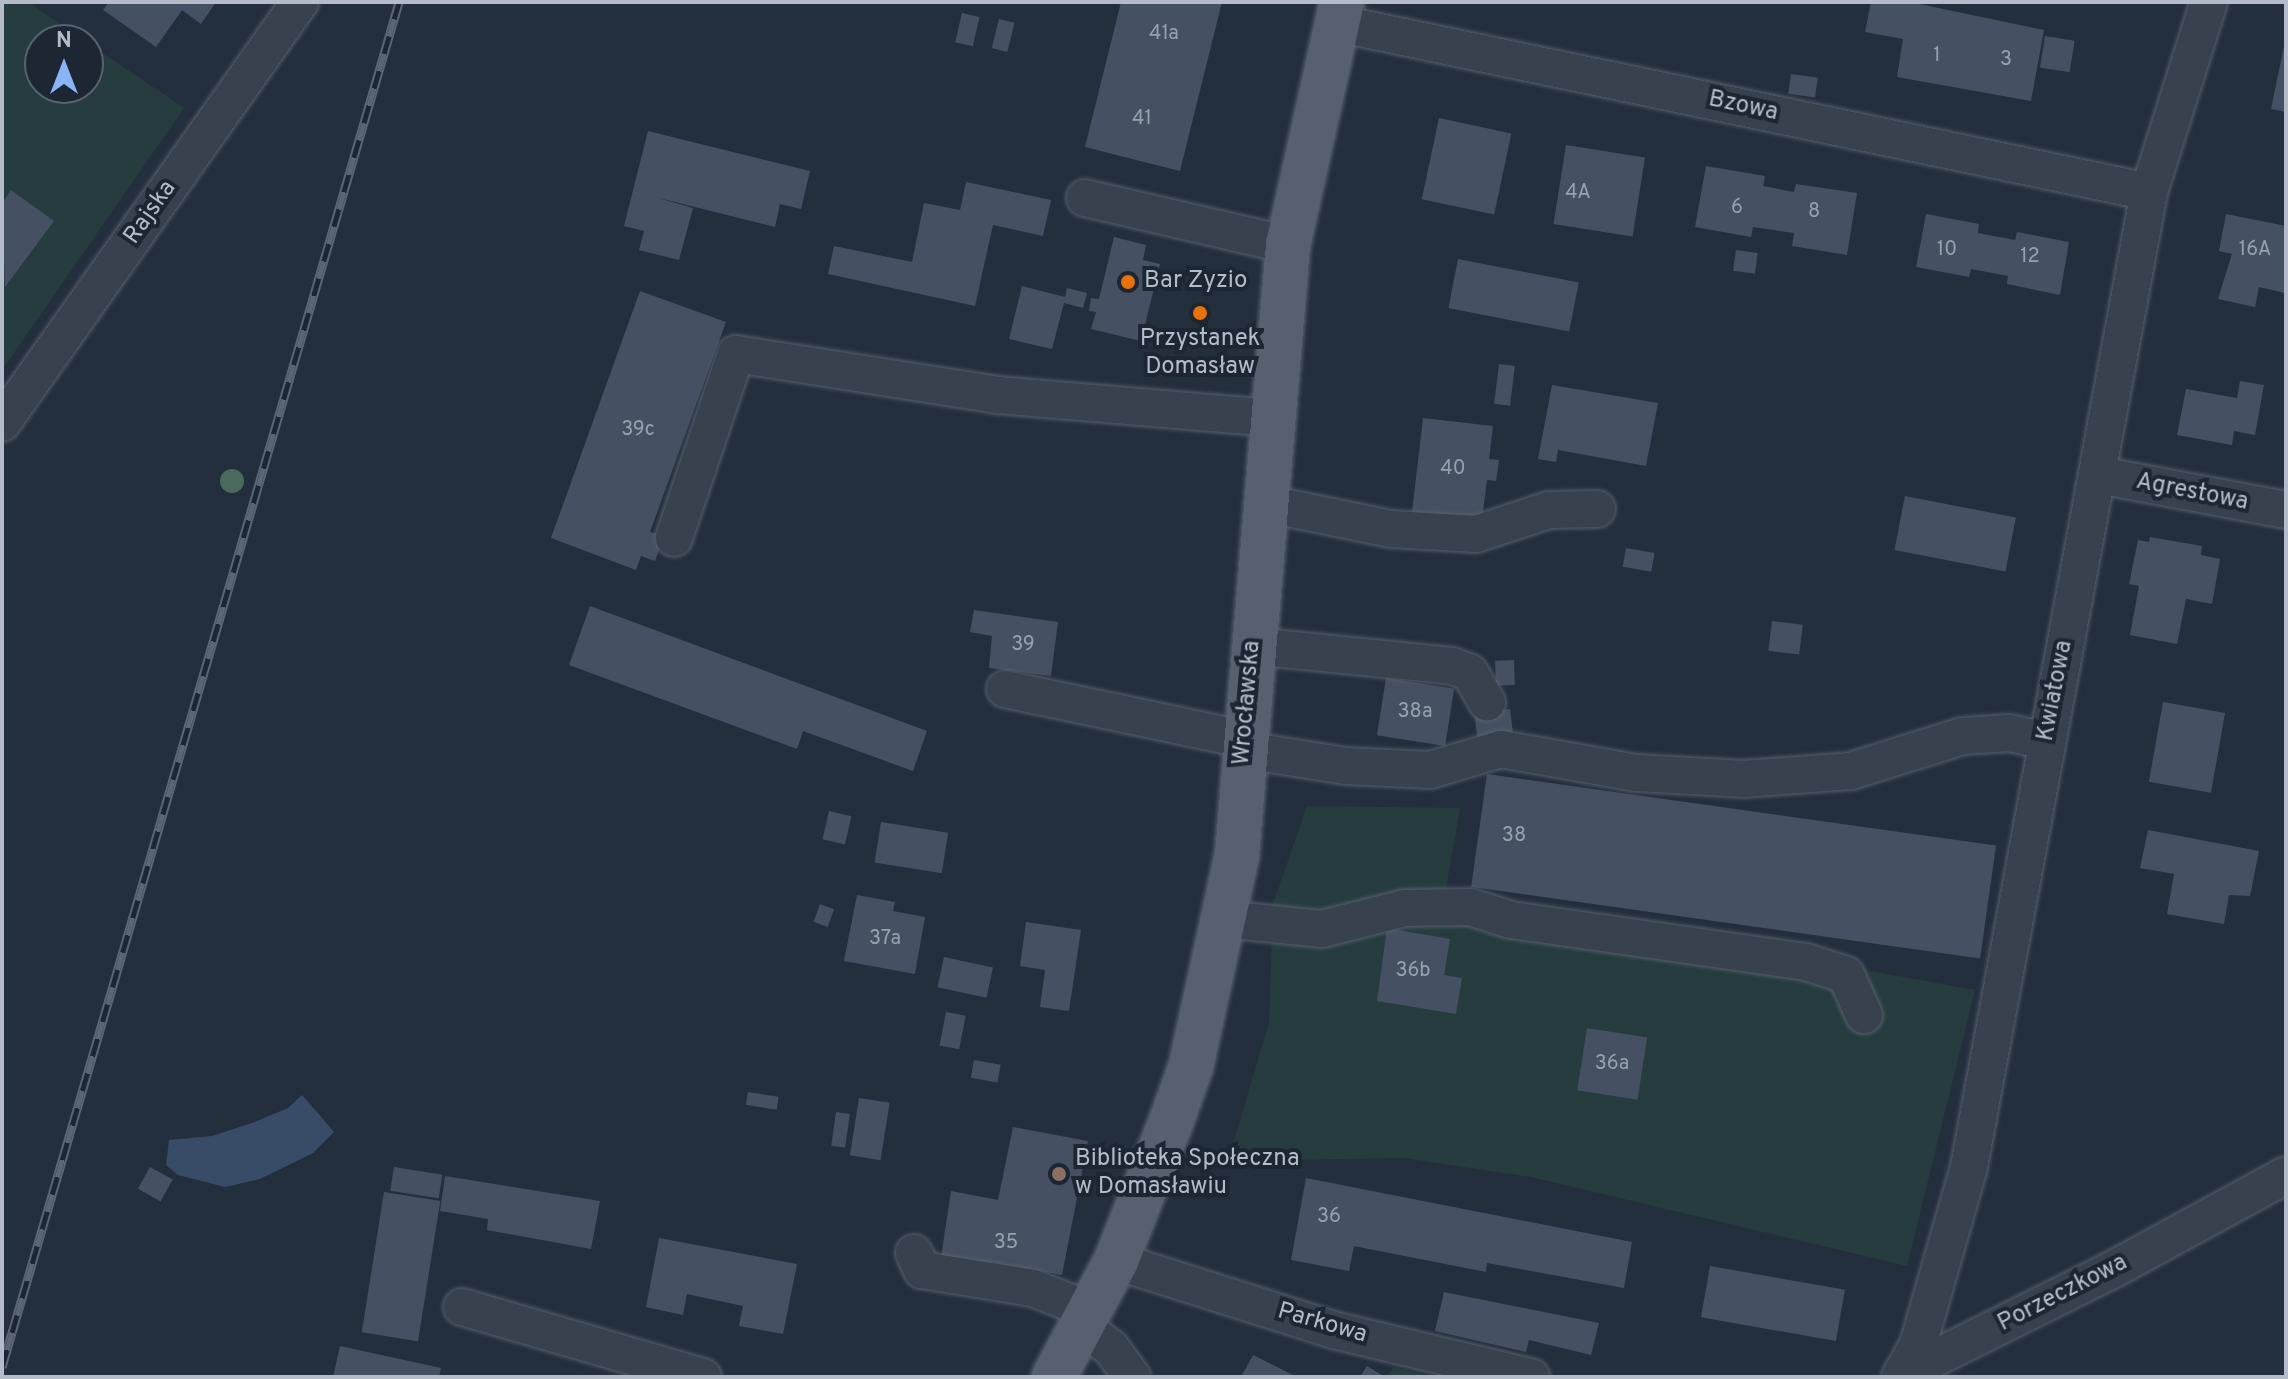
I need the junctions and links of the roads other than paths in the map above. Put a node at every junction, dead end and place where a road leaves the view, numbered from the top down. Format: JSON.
{"nodes":[{"id":1,"x":300,"y":2,"type":"edge"},
{"id":2,"x":2209,"y":2,"type":"edge"},
{"id":3,"x":1339,"y":12,"type":"edge"},
{"id":4,"x":2149,"y":192,"type":"junction"},
{"id":5,"x":1085,"y":198,"type":"dead end"},
{"id":6,"x":1288,"y":245,"type":"junction"},
{"id":7,"x":1271,"y":418,"type":"junction"},
{"id":8,"x":2,"y":423,"type":"edge"},
{"id":9,"x":2099,"y":475,"type":"junction"},
{"id":10,"x":1264,"y":503,"type":"junction"},
{"id":11,"x":1597,"y":509,"type":"dead end"},
{"id":12,"x":2286,"y":510,"type":"edge"},
{"id":13,"x":674,"y":538,"type":"dead end"},
{"id":14,"x":1253,"y":646,"type":"junction"},
{"id":15,"x":1005,"y":689,"type":"dead end"},
{"id":16,"x":1487,"y":703,"type":"dead end"},
{"id":17,"x":2046,"y":741,"type":"junction"},
{"id":18,"x":1246,"y":745,"type":"junction"},
{"id":19,"x":1223,"y":919,"type":"junction"},
{"id":20,"x":1864,"y":1015,"type":"dead end"},
{"id":21,"x":2286,"y":1175,"type":"edge"},
{"id":22,"x":914,"y":1253,"type":"dead end"},
{"id":23,"x":1116,"y":1261,"type":"junction"},
{"id":24,"x":462,"y":1307,"type":"dead end"},
{"id":25,"x":1087,"y":1319,"type":"junction"},
{"id":26,"x":1901,"y":1375,"type":"edge"},
{"id":27,"x":703,"y":1377,"type":"edge"},
{"id":28,"x":1054,"y":1377,"type":"edge"},
{"id":29,"x":1132,"y":1377,"type":"edge"},
{"id":30,"x":1531,"y":1377,"type":"edge"}],
"edges":[{"from":1,"to":8,"type":"street","name":"Rajska"},
{"from":2,"to":4,"type":"street","name":"Kwiatowa"},
{"from":3,"to":4,"type":"street","name":"Bzowa"},
{"from":3,"to":6,"type":"main road","name":"Wrocławska"},
{"from":4,"to":9,"type":"street","name":"Kwiatowa"},
{"from":5,"to":6,"type":"street"},
{"from":6,"to":7,"type":"main road","name":"Wrocławska"},
{"from":7,"to":10,"type":"main road","name":"Wrocławska"},
{"from":7,"to":13,"type":"street"},
{"from":9,"to":12,"type":"street","name":"Agrestowa"},
{"from":9,"to":17,"type":"street","name":"Kwiatowa"},
{"from":10,"to":11,"type":"street"},
{"from":10,"to":14,"type":"main road","name":"Wrocławska"},
{"from":14,"to":16,"type":"street"},
{"from":14,"to":18,"type":"main road","name":"Wrocławska"},
{"from":15,"to":18,"type":"street"},
{"from":17,"to":18,"type":"street"},
{"from":17,"to":26,"type":"street","name":"Kwiatowa"},
{"from":18,"to":19,"type":"main road","name":"Wrocławska"},
{"from":19,"to":20,"type":"street"},
{"from":19,"to":23,"type":"main road","name":"Wrocławska"},
{"from":21,"to":26,"type":"street","name":"Porzeczkowa"},
{"from":22,"to":25,"type":"street"},
{"from":23,"to":25,"type":"main road","name":"Wrocławska"},
{"from":23,"to":30,"type":"street","name":"Parkowa"},
{"from":24,"to":27,"type":"street"},
{"from":25,"to":28,"type":"main road","name":"Wrocławska"},
{"from":25,"to":29,"type":"street"}]}
